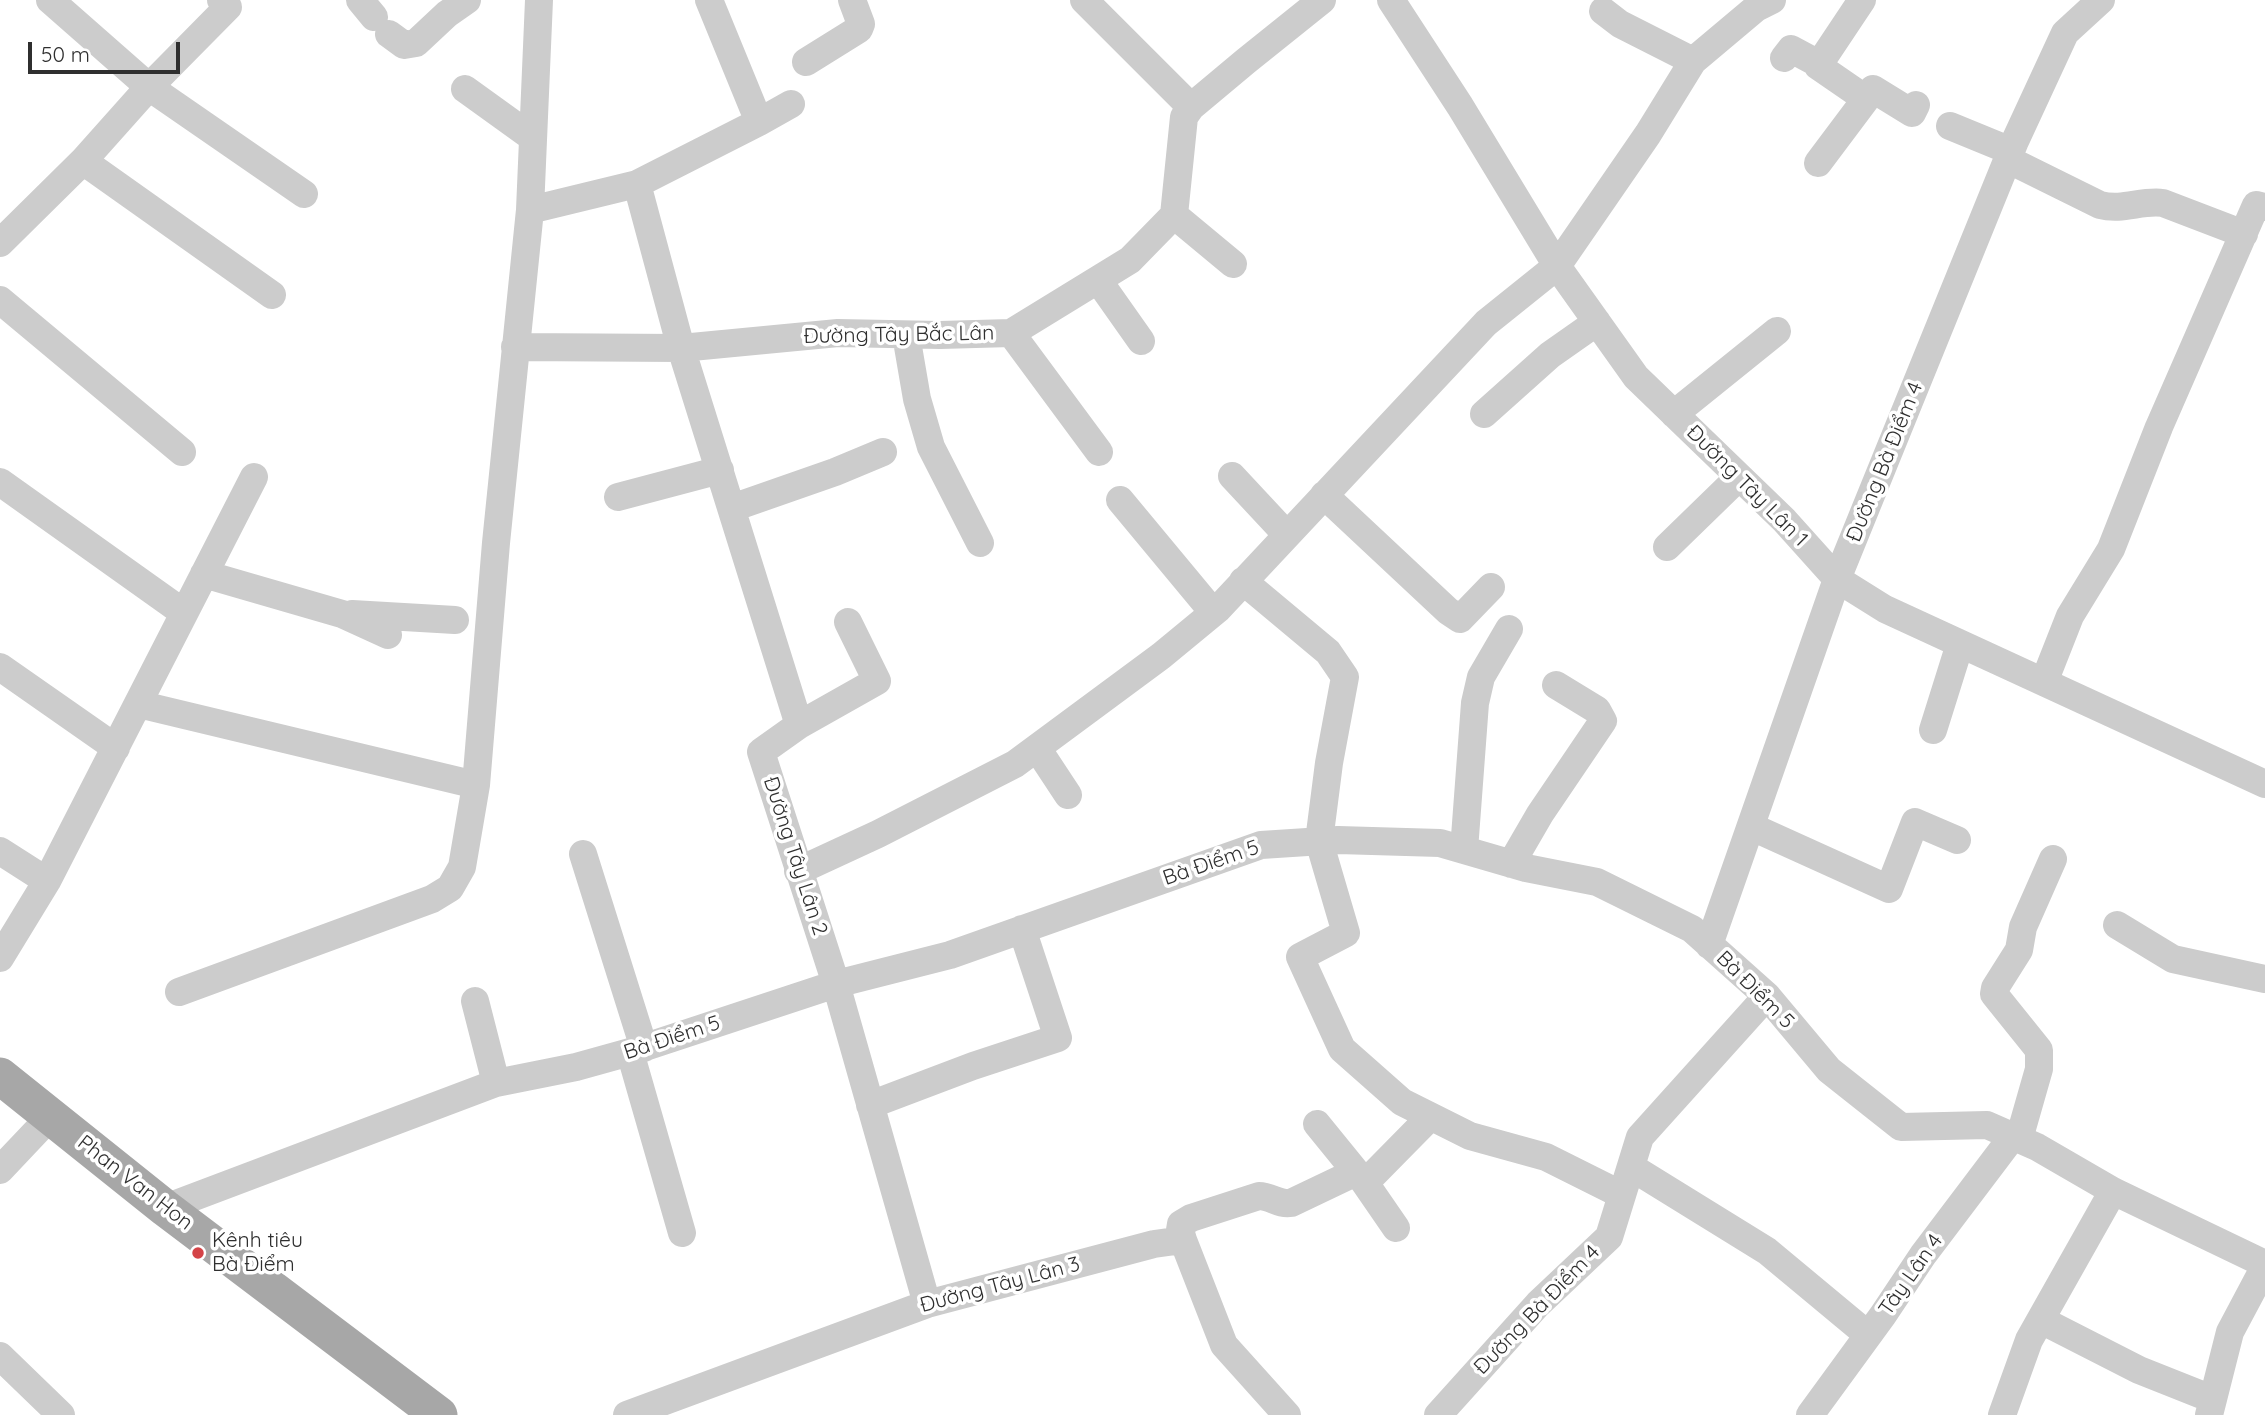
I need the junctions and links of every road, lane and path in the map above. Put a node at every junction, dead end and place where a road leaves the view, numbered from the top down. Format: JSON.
{"nodes":[{"id":1,"x":50,"y":0,"type":"edge"},
{"id":2,"x":221,"y":0,"type":"edge"},
{"id":3,"x":467,"y":0,"type":"edge"},
{"id":4,"x":538,"y":0,"type":"edge"},
{"id":5,"x":709,"y":0,"type":"edge"},
{"id":6,"x":852,"y":0,"type":"edge"},
{"id":7,"x":1084,"y":0,"type":"edge"},
{"id":8,"x":1320,"y":0,"type":"edge"},
{"id":9,"x":1391,"y":0,"type":"edge"},
{"id":10,"x":1772,"y":0,"type":"edge"},
{"id":11,"x":1862,"y":0,"type":"edge"},
{"id":12,"x":2101,"y":0,"type":"edge"},
{"id":13,"x":1603,"y":11,"type":"dead end"},
{"id":14,"x":374,"y":17,"type":"edge"},
{"id":15,"x":1784,"y":58,"type":"dead end"},
{"id":16,"x":1693,"y":61,"type":"junction"},
{"id":17,"x":806,"y":62,"type":"dead end"},
{"id":18,"x":1819,"y":64,"type":"junction"},
{"id":19,"x":149,"y":88,"type":"junction"},
{"id":20,"x":465,"y":89,"type":"dead end"},
{"id":21,"x":1866,"y":99,"type":"junction"},
{"id":22,"x":790,"y":104,"type":"dead end"},
{"id":23,"x":1916,"y":105,"type":"dead end"},
{"id":24,"x":1191,"y":107,"type":"junction"},
{"id":25,"x":760,"y":122,"type":"junction"},
{"id":26,"x":1950,"y":126,"type":"dead end"},
{"id":27,"x":533,"y":138,"type":"junction"},
{"id":28,"x":2009,"y":155,"type":"junction"},
{"id":29,"x":83,"y":161,"type":"junction"},
{"id":30,"x":1818,"y":163,"type":"dead end"},
{"id":31,"x":637,"y":184,"type":"junction"},
{"id":32,"x":304,"y":194,"type":"dead end"},
{"id":33,"x":2265,"y":207,"type":"edge"},
{"id":34,"x":530,"y":210,"type":"junction"},
{"id":35,"x":1174,"y":215,"type":"junction"},
{"id":36,"x":2244,"y":233,"type":"junction"},
{"id":37,"x":0,"y":243,"type":"edge"},
{"id":38,"x":1233,"y":264,"type":"dead end"},
{"id":39,"x":1557,"y":266,"type":"junction"},
{"id":40,"x":1098,"y":280,"type":"junction"},
{"id":41,"x":272,"y":295,"type":"dead end"},
{"id":42,"x":0,"y":300,"type":"edge"},
{"id":43,"x":1597,"y":322,"type":"junction"},
{"id":44,"x":1777,"y":331,"type":"dead end"},
{"id":45,"x":1011,"y":332,"type":"junction"},
{"id":46,"x":906,"y":335,"type":"junction"},
{"id":47,"x":1141,"y":341,"type":"dead end"},
{"id":48,"x":515,"y":347,"type":"junction"},
{"id":49,"x":681,"y":348,"type":"junction"},
{"id":50,"x":1484,"y":414,"type":"dead end"},
{"id":51,"x":1674,"y":414,"type":"junction"},
{"id":52,"x":182,"y":452,"type":"dead end"},
{"id":53,"x":883,"y":452,"type":"dead end"},
{"id":54,"x":1099,"y":452,"type":"dead end"},
{"id":55,"x":720,"y":470,"type":"junction"},
{"id":56,"x":1231,"y":475,"type":"dead end"},
{"id":57,"x":254,"y":477,"type":"dead end"},
{"id":58,"x":1739,"y":477,"type":"junction"},
{"id":59,"x":0,"y":482,"type":"edge"},
{"id":60,"x":1324,"y":495,"type":"junction"},
{"id":61,"x":618,"y":497,"type":"dead end"},
{"id":62,"x":1120,"y":499,"type":"dead end"},
{"id":63,"x":732,"y":508,"type":"junction"},
{"id":64,"x":1287,"y":535,"type":"junction"},
{"id":65,"x":980,"y":543,"type":"dead end"},
{"id":66,"x":1667,"y":547,"type":"dead end"},
{"id":67,"x":205,"y":574,"type":"junction"},
{"id":68,"x":1837,"y":579,"type":"junction"},
{"id":69,"x":1243,"y":581,"type":"junction"},
{"id":70,"x":1491,"y":587,"type":"dead end"},
{"id":71,"x":1213,"y":612,"type":"junction"},
{"id":72,"x":184,"y":613,"type":"junction"},
{"id":73,"x":342,"y":614,"type":"junction"},
{"id":74,"x":455,"y":620,"type":"dead end"},
{"id":75,"x":848,"y":622,"type":"dead end"},
{"id":76,"x":1508,"y":629,"type":"dead end"},
{"id":77,"x":388,"y":635,"type":"dead end"},
{"id":78,"x":1960,"y":644,"type":"junction"},
{"id":79,"x":0,"y":667,"type":"edge"},
{"id":80,"x":2044,"y":682,"type":"junction"},
{"id":81,"x":1556,"y":685,"type":"dead end"},
{"id":82,"x":138,"y":704,"type":"junction"},
{"id":83,"x":799,"y":725,"type":"junction"},
{"id":84,"x":1933,"y":730,"type":"dead end"},
{"id":85,"x":116,"y":748,"type":"junction"},
{"id":86,"x":1037,"y":748,"type":"junction"},
{"id":87,"x":2265,"y":784,"type":"edge"},
{"id":88,"x":476,"y":785,"type":"junction"},
{"id":89,"x":1068,"y":794,"type":"dead end"},
{"id":90,"x":1752,"y":827,"type":"junction"},
{"id":91,"x":1957,"y":840,"type":"dead end"},
{"id":92,"x":1319,"y":841,"type":"junction"},
{"id":93,"x":1464,"y":850,"type":"junction"},
{"id":94,"x":0,"y":851,"type":"edge"},
{"id":95,"x":583,"y":854,"type":"dead end"},
{"id":96,"x":2053,"y":859,"type":"dead end"},
{"id":97,"x":1511,"y":864,"type":"junction"},
{"id":98,"x":798,"y":871,"type":"junction"},
{"id":99,"x":47,"y":881,"type":"junction"},
{"id":100,"x":2117,"y":925,"type":"dead end"},
{"id":101,"x":1022,"y":929,"type":"junction"},
{"id":102,"x":1709,"y":945,"type":"junction"},
{"id":103,"x":0,"y":958,"type":"edge"},
{"id":104,"x":2265,"y":979,"type":"edge"},
{"id":105,"x":836,"y":984,"type":"junction"},
{"id":106,"x":179,"y":992,"type":"dead end"},
{"id":107,"x":1767,"y":996,"type":"junction"},
{"id":108,"x":475,"y":1001,"type":"dead end"},
{"id":109,"x":637,"y":1050,"type":"junction"},
{"id":110,"x":0,"y":1076,"type":"edge"},
{"id":111,"x":496,"y":1083,"type":"junction"},
{"id":112,"x":870,"y":1104,"type":"junction"},
{"id":113,"x":51,"y":1116,"type":"junction"},
{"id":114,"x":1430,"y":1117,"type":"junction"},
{"id":115,"x":1317,"y":1124,"type":"dead end"},
{"id":116,"x":2016,"y":1138,"type":"junction"},
{"id":117,"x":1631,"y":1167,"type":"junction"},
{"id":118,"x":0,"y":1170,"type":"edge"},
{"id":119,"x":1360,"y":1177,"type":"junction"},
{"id":120,"x":2113,"y":1191,"type":"junction"},
{"id":121,"x":1622,"y":1195,"type":"junction"},
{"id":122,"x":165,"y":1208,"type":"junction"},
{"id":123,"x":1396,"y":1228,"type":"dead end"},
{"id":124,"x":682,"y":1233,"type":"dead end"},
{"id":125,"x":1183,"y":1240,"type":"junction"},
{"id":126,"x":2265,"y":1265,"type":"edge"},
{"id":127,"x":927,"y":1304,"type":"junction"},
{"id":128,"x":2041,"y":1320,"type":"junction"},
{"id":129,"x":1868,"y":1335,"type":"junction"},
{"id":130,"x":0,"y":1356,"type":"edge"},
{"id":131,"x":2210,"y":1407,"type":"edge"},
{"id":132,"x":61,"y":1415,"type":"edge"},
{"id":133,"x":439,"y":1415,"type":"edge"},
{"id":134,"x":627,"y":1415,"type":"edge"},
{"id":135,"x":1287,"y":1415,"type":"edge"},
{"id":136,"x":1440,"y":1415,"type":"edge"},
{"id":137,"x":1810,"y":1415,"type":"edge"},
{"id":138,"x":2002,"y":1415,"type":"edge"}],
"edges":[{"from":1,"to":19,"type":"street"},
{"from":2,"to":19,"type":"street"},
{"from":3,"to":14,"type":"street"},
{"from":4,"to":27,"type":"street"},
{"from":5,"to":25,"type":"street"},
{"from":6,"to":17,"type":"street"},
{"from":7,"to":24,"type":"street"},
{"from":8,"to":24,"type":"street"},
{"from":9,"to":39,"type":"street","name":"Đường Tây Lân 1"},
{"from":10,"to":16,"type":"street"},
{"from":11,"to":18,"type":"street"},
{"from":12,"to":28,"type":"street","name":"Đường Bà Điểm 4"},
{"from":13,"to":16,"type":"street"},
{"from":15,"to":18,"type":"street"},
{"from":16,"to":39,"type":"street"},
{"from":18,"to":21,"type":"street"},
{"from":19,"to":29,"type":"street"},
{"from":19,"to":32,"type":"street"},
{"from":20,"to":27,"type":"street"},
{"from":21,"to":23,"type":"street"},
{"from":21,"to":30,"type":"street"},
{"from":22,"to":25,"type":"street"},
{"from":24,"to":35,"type":"street"},
{"from":25,"to":31,"type":"street"},
{"from":26,"to":28,"type":"street"},
{"from":27,"to":34,"type":"street"},
{"from":28,"to":36,"type":"street"},
{"from":28,"to":68,"type":"street","name":"Đường Bà Điểm 4"},
{"from":29,"to":37,"type":"street"},
{"from":29,"to":41,"type":"street"},
{"from":31,"to":34,"type":"street"},
{"from":31,"to":49,"type":"street"},
{"from":33,"to":36,"type":"street"},
{"from":34,"to":48,"type":"street"},
{"from":35,"to":38,"type":"street"},
{"from":35,"to":40,"type":"street","name":"Đường Tây Bắc Lân"},
{"from":36,"to":80,"type":"street"},
{"from":39,"to":43,"type":"street","name":"Đường Tây Lân 1"},
{"from":39,"to":60,"type":"street"},
{"from":40,"to":45,"type":"street","name":"Đường Tây Bắc Lân"},
{"from":40,"to":47,"type":"street"},
{"from":42,"to":52,"type":"street"},
{"from":43,"to":50,"type":"street"},
{"from":43,"to":51,"type":"street","name":"Đường Tây Lân 1"},
{"from":44,"to":51,"type":"street"},
{"from":45,"to":46,"type":"street","name":"Đường Tây Bắc Lân"},
{"from":45,"to":54,"type":"street"},
{"from":46,"to":49,"type":"street","name":"Đường Tây Bắc Lân"},
{"from":46,"to":65,"type":"street"},
{"from":48,"to":49,"type":"street","name":"Đường Tây Bắc Lân"},
{"from":48,"to":88,"type":"street"},
{"from":49,"to":55,"type":"street"},
{"from":51,"to":58,"type":"street","name":"Đường Tây Lân 1"},
{"from":53,"to":63,"type":"street"},
{"from":55,"to":61,"type":"street"},
{"from":55,"to":63,"type":"street"},
{"from":56,"to":64,"type":"street"},
{"from":57,"to":67,"type":"street"},
{"from":58,"to":66,"type":"street"},
{"from":58,"to":68,"type":"street","name":"Đường Tây Lân 1"},
{"from":59,"to":72,"type":"street"},
{"from":60,"to":64,"type":"street"},
{"from":60,"to":70,"type":"street"},
{"from":62,"to":71,"type":"street"},
{"from":63,"to":83,"type":"street"},
{"from":64,"to":69,"type":"street"},
{"from":67,"to":72,"type":"street"},
{"from":67,"to":73,"type":"street"},
{"from":68,"to":78,"type":"street","name":"Đường Tây Lân 1"},
{"from":68,"to":90,"type":"street","name":"Đường Bà Điểm 4"},
{"from":69,"to":71,"type":"street"},
{"from":69,"to":92,"type":"street"},
{"from":71,"to":86,"type":"street"},
{"from":72,"to":82,"type":"street"},
{"from":73,"to":74,"type":"street"},
{"from":73,"to":77,"type":"street"},
{"from":75,"to":83,"type":"street"},
{"from":76,"to":93,"type":"street"},
{"from":78,"to":80,"type":"street","name":"Đường Tây Lân 1"},
{"from":78,"to":84,"type":"street"},
{"from":79,"to":85,"type":"street"},
{"from":80,"to":87,"type":"street","name":"Đường Tây Lân 1"},
{"from":81,"to":97,"type":"street"},
{"from":82,"to":85,"type":"street"},
{"from":82,"to":88,"type":"street"},
{"from":83,"to":98,"type":"street","name":"Đường Tây Lân 2"},
{"from":85,"to":99,"type":"street"},
{"from":86,"to":89,"type":"street"},
{"from":86,"to":98,"type":"street"},
{"from":88,"to":106,"type":"street"},
{"from":90,"to":91,"type":"street"},
{"from":90,"to":102,"type":"street","name":"Đường Bà Điểm 4"},
{"from":92,"to":93,"type":"street","name":"Bà Điểm 5"},
{"from":92,"to":101,"type":"street","name":"Bà Điểm 5"},
{"from":92,"to":114,"type":"street"},
{"from":93,"to":97,"type":"street","name":"Bà Điểm 5"},
{"from":94,"to":99,"type":"street"},
{"from":95,"to":109,"type":"street"},
{"from":96,"to":116,"type":"street"},
{"from":97,"to":102,"type":"street","name":"Bà Điểm 5"},
{"from":98,"to":105,"type":"street","name":"Đường Tây Lân 2"},
{"from":99,"to":103,"type":"street"},
{"from":100,"to":104,"type":"street"},
{"from":101,"to":105,"type":"street","name":"Bà Điểm 5"},
{"from":101,"to":112,"type":"street"},
{"from":102,"to":107,"type":"street","name":"Bà Điểm 5"},
{"from":105,"to":109,"type":"street","name":"Bà Điểm 5"},
{"from":105,"to":112,"type":"street","name":"Đường Tây Lân 2"},
{"from":107,"to":116,"type":"street","name":"Bà Điểm 5"},
{"from":107,"to":117,"type":"street","name":"Đường Bà Điểm 4"},
{"from":108,"to":111,"type":"street"},
{"from":109,"to":111,"type":"street","name":"Bà Điểm 5"},
{"from":109,"to":124,"type":"street"},
{"from":110,"to":113,"type":"main road","name":"Phan Van Hon"},
{"from":111,"to":122,"type":"street","name":"Bà Điểm 5"},
{"from":112,"to":127,"type":"street","name":"Đường Tây Lân 2"},
{"from":113,"to":118,"type":"street"},
{"from":113,"to":122,"type":"main road","name":"Phan Van Hon"},
{"from":114,"to":119,"type":"street"},
{"from":114,"to":121,"type":"street"},
{"from":115,"to":119,"type":"street"},
{"from":116,"to":120,"type":"street","name":"Bà Điểm 5"},
{"from":116,"to":129,"type":"street","name":"Tây Lân 4"},
{"from":117,"to":121,"type":"street","name":"Đường Bà Điểm 4"},
{"from":117,"to":129,"type":"street"},
{"from":119,"to":123,"type":"street"},
{"from":119,"to":125,"type":"street"},
{"from":120,"to":126,"type":"street","name":"Bà Điểm 5"},
{"from":120,"to":128,"type":"street"},
{"from":121,"to":136,"type":"street","name":"Đường Bà Điểm 4"},
{"from":122,"to":133,"type":"main road","name":"Phan Van Hon"},
{"from":125,"to":127,"type":"street","name":"Đường Tây Lân 3"},
{"from":125,"to":135,"type":"street"},
{"from":126,"to":131,"type":"street"},
{"from":127,"to":134,"type":"street","name":"Đường Tây Lân 3"},
{"from":128,"to":131,"type":"street"},
{"from":128,"to":138,"type":"street"},
{"from":129,"to":137,"type":"street","name":"Tây Lân 4"},
{"from":130,"to":132,"type":"street"}]}
